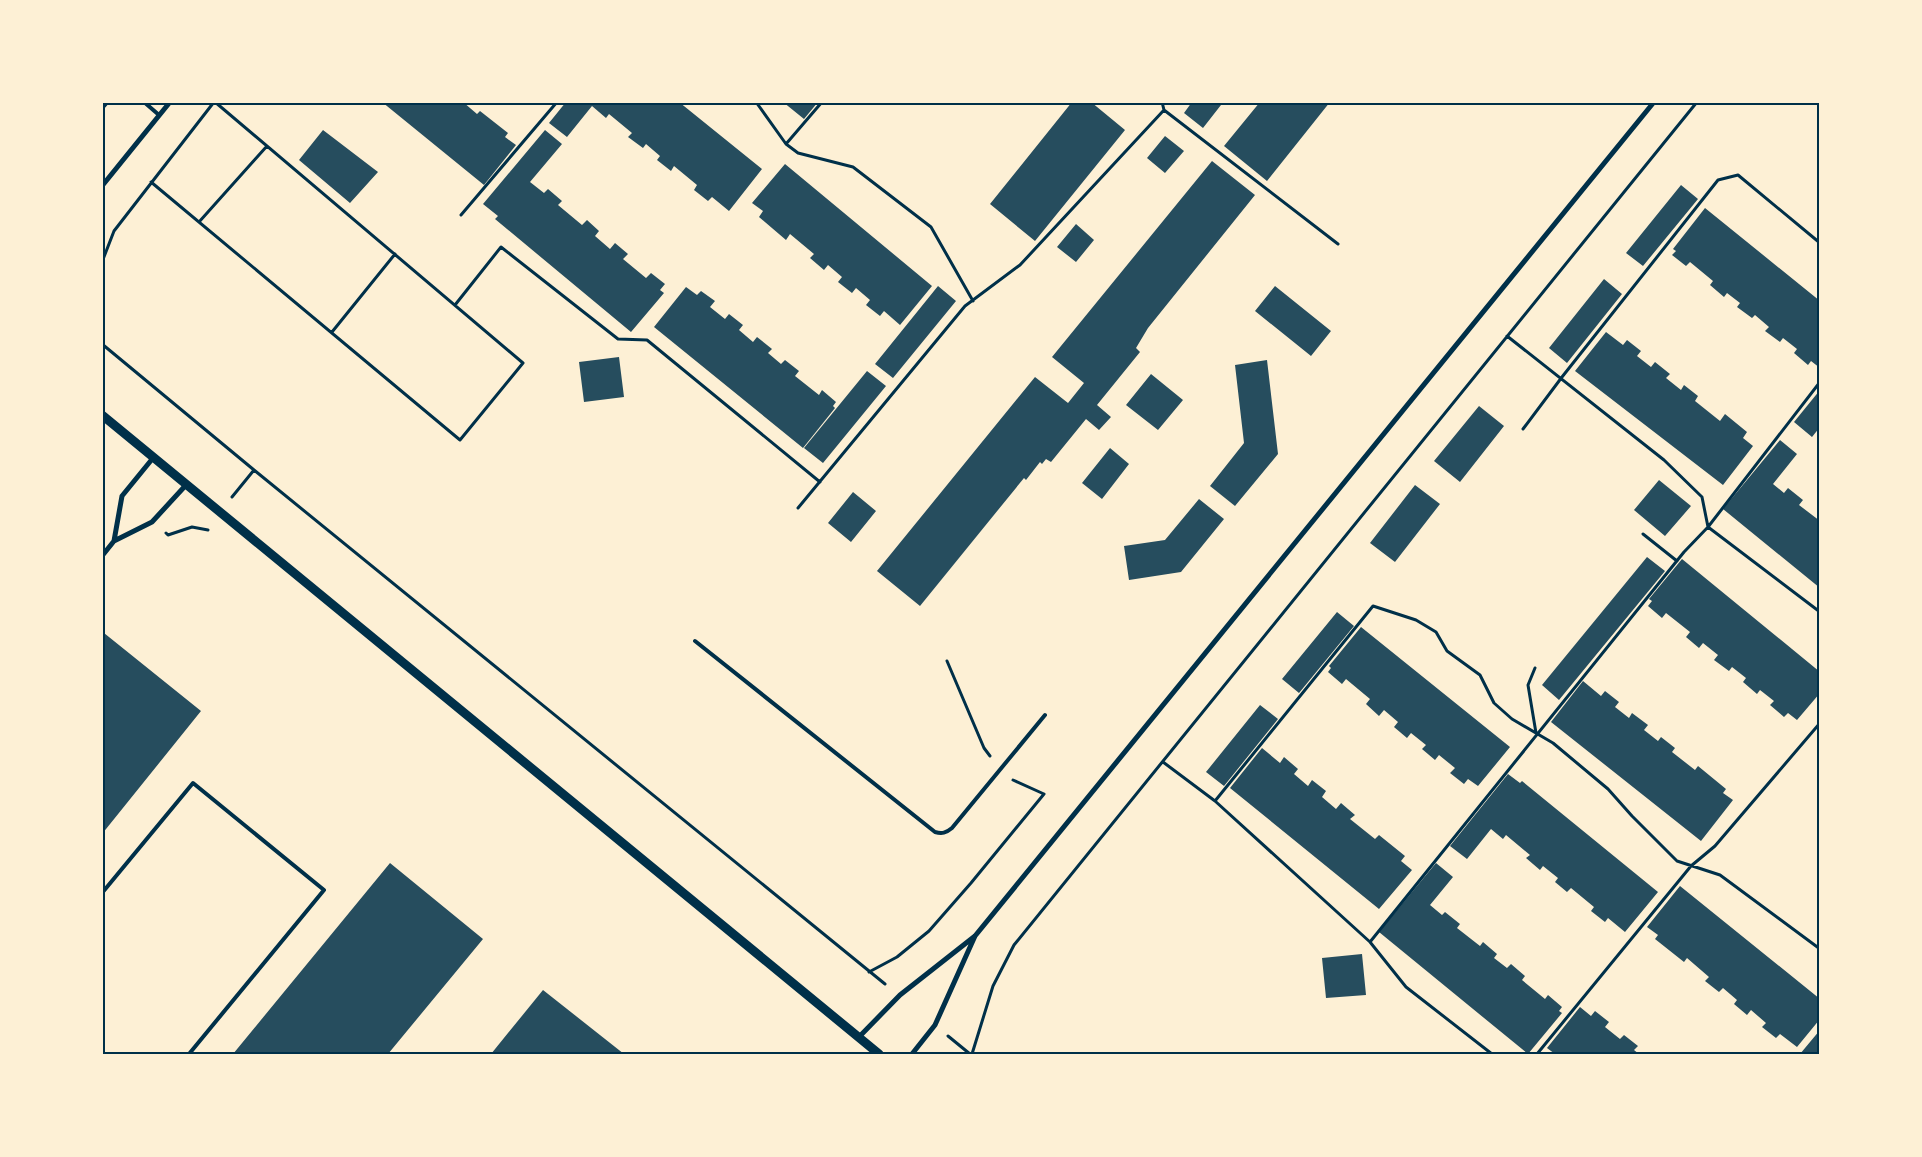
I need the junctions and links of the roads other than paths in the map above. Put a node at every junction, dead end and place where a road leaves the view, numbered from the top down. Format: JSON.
{"nodes":[{"id":1,"x":144,"y":102,"type":"edge"},
{"id":2,"x":170,"y":102,"type":"edge"},
{"id":3,"x":1654,"y":102,"type":"edge"},
{"id":4,"x":160,"y":116,"type":"junction"},
{"id":5,"x":102,"y":186,"type":"edge"},
{"id":6,"x":102,"y":416,"type":"edge"},
{"id":7,"x":153,"y":458,"type":"junction"},
{"id":8,"x":186,"y":485,"type":"junction"},
{"id":9,"x":114,"y":541,"type":"junction"},
{"id":10,"x":102,"y":556,"type":"edge"},
{"id":11,"x":695,"y":641,"type":"dead end"},
{"id":12,"x":1045,"y":715,"type":"dead end"},
{"id":13,"x":102,"y":893,"type":"edge"},
{"id":14,"x":975,"y":936,"type":"junction"},
{"id":15,"x":858,"y":1038,"type":"junction"},
{"id":16,"x":189,"y":1054,"type":"edge"},
{"id":17,"x":879,"y":1054,"type":"edge"},
{"id":18,"x":912,"y":1054,"type":"edge"}],
"edges":[{"from":1,"to":4,"type":"lane"},
{"from":2,"to":4,"type":"street"},
{"from":3,"to":14,"type":"street"},
{"from":4,"to":5,"type":"street"},
{"from":6,"to":7,"type":"street"},
{"from":7,"to":8,"type":"street"},
{"from":7,"to":9,"type":"street"},
{"from":8,"to":9,"type":"street"},
{"from":8,"to":15,"type":"street"},
{"from":9,"to":10,"type":"street"},
{"from":11,"to":12,"type":"lane"},
{"from":13,"to":16,"type":"lane"},
{"from":14,"to":15,"type":"street"},
{"from":14,"to":18,"type":"street"},
{"from":15,"to":17,"type":"street"}]}
